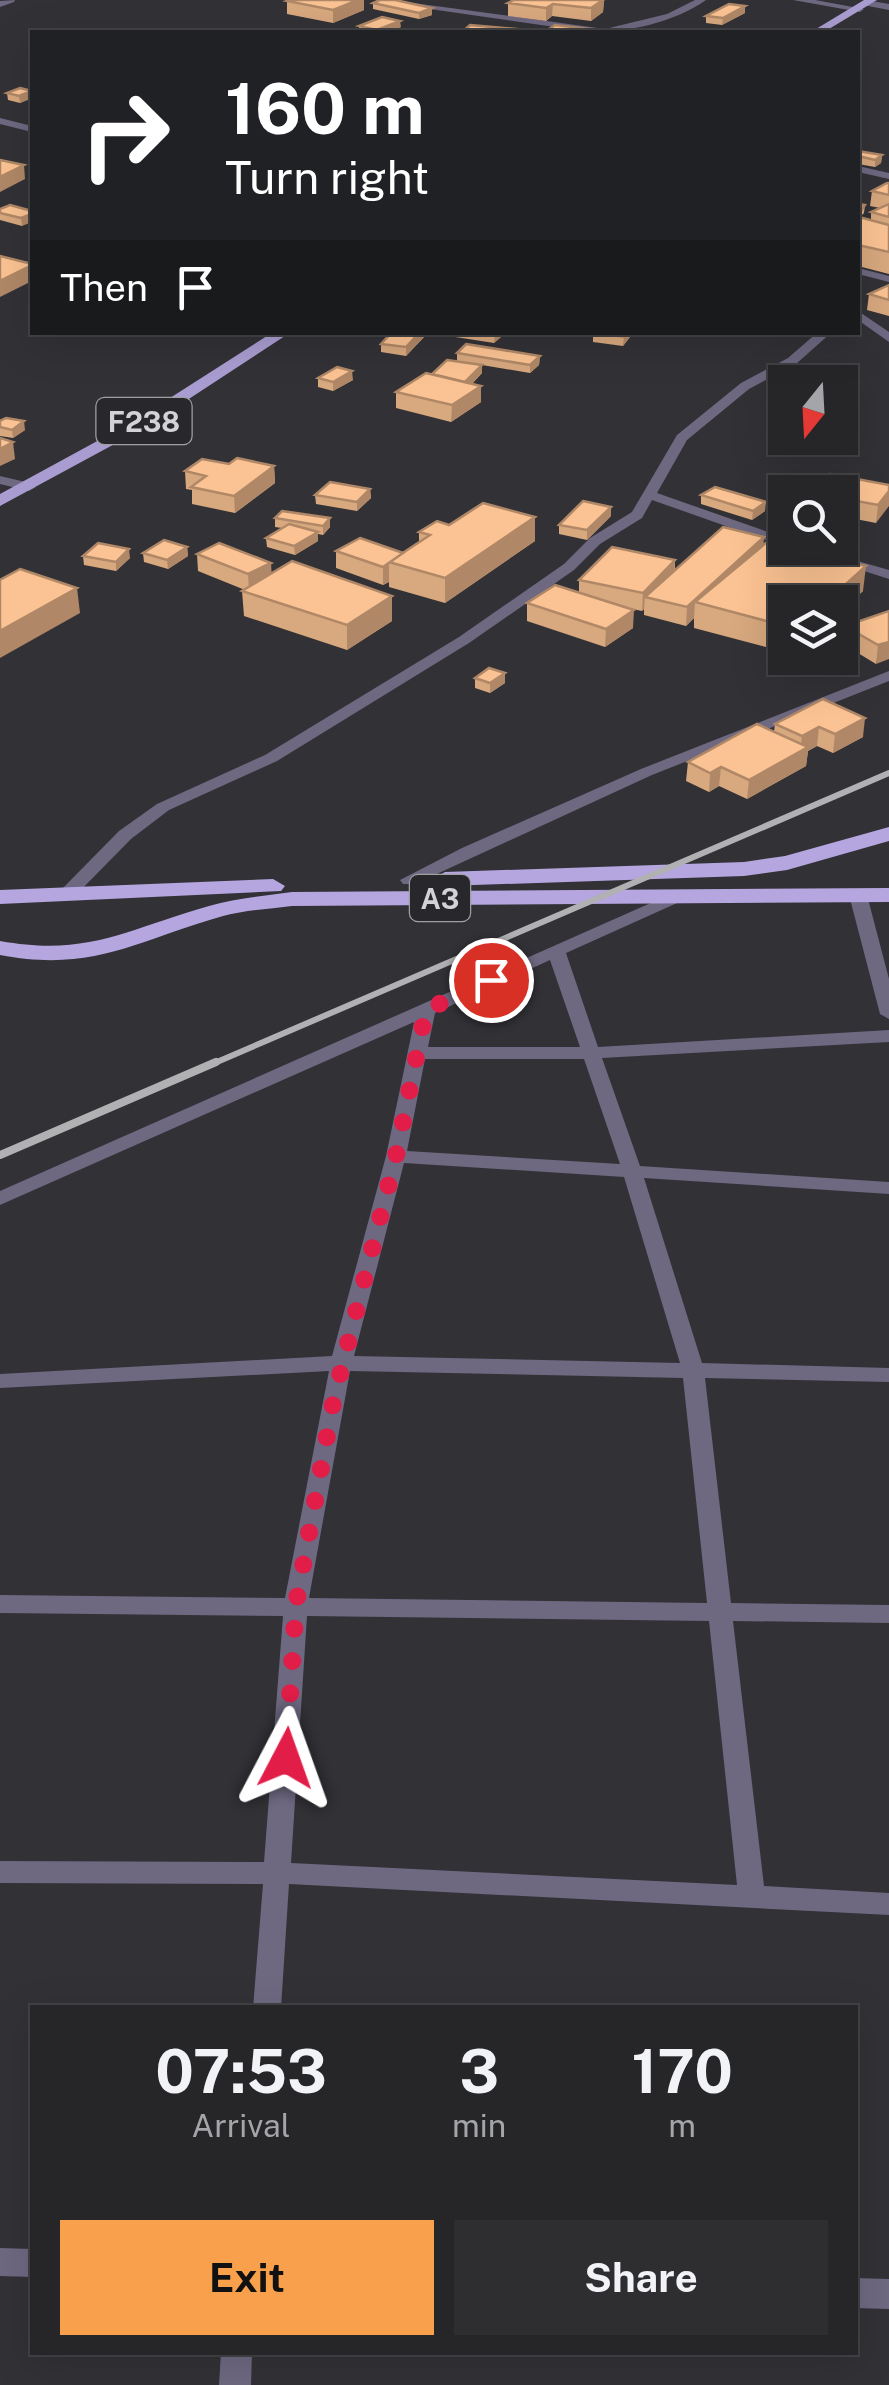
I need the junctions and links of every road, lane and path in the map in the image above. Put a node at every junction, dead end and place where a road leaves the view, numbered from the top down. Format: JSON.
{"nodes":[{"id":1,"x":11,"y":0,"type":"edge"},
{"id":2,"x":702,"y":0,"type":"edge"},
{"id":3,"x":797,"y":0,"type":"edge"},
{"id":4,"x":0,"y":4,"type":"edge"},
{"id":5,"x":397,"y":4,"type":"edge"},
{"id":6,"x":866,"y":4,"type":"edge"},
{"id":7,"x":889,"y":7,"type":"edge"},
{"id":8,"x":591,"y":30,"type":"edge"},
{"id":9,"x":614,"y":30,"type":"edge"},
{"id":10,"x":820,"y":30,"type":"edge"},
{"id":11,"x":0,"y":121,"type":"edge"},
{"id":12,"x":30,"y":128,"type":"edge"},
{"id":13,"x":860,"y":169,"type":"edge"},
{"id":14,"x":889,"y":176,"type":"edge"},
{"id":15,"x":860,"y":272,"type":"edge"},
{"id":16,"x":887,"y":286,"type":"edge"},
{"id":17,"x":871,"y":298,"type":"edge"},
{"id":18,"x":860,"y":306,"type":"edge"},
{"id":19,"x":860,"y":316,"type":"edge"},
{"id":20,"x":279,"y":335,"type":"edge"},
{"id":21,"x":822,"y":335,"type":"edge"},
{"id":22,"x":889,"y":338,"type":"edge"},
{"id":23,"x":0,"y":480,"type":"edge"},
{"id":24,"x":29,"y":487,"type":"junction"},
{"id":25,"x":651,"y":495,"type":"junction"},
{"id":26,"x":0,"y":501,"type":"edge"},
{"id":27,"x":768,"y":537,"type":"edge"},
{"id":28,"x":858,"y":565,"type":"edge"},
{"id":29,"x":889,"y":574,"type":"edge"},
{"id":30,"x":889,"y":676,"type":"edge"},
{"id":31,"x":889,"y":834,"type":"edge"},
{"id":32,"x":409,"y":880,"type":"junction"},
{"id":33,"x":66,"y":895,"type":"junction"},
{"id":34,"x":680,"y":895,"type":"junction"},
{"id":35,"x":858,"y":895,"type":"junction"},
{"id":36,"x":889,"y":895,"type":"edge"},
{"id":37,"x":0,"y":898,"type":"edge"},
{"id":38,"x":0,"y":948,"type":"edge"},
{"id":39,"x":556,"y":951,"type":"junction"},
{"id":40,"x":426,"y":1010,"type":"junction"},
{"id":41,"x":889,"y":1014,"type":"edge"},
{"id":42,"x":889,"y":1036,"type":"edge"},
{"id":43,"x":417,"y":1052,"type":"junction"},
{"id":44,"x":591,"y":1053,"type":"junction"},
{"id":45,"x":396,"y":1156,"type":"junction"},
{"id":46,"x":632,"y":1172,"type":"junction"},
{"id":47,"x":889,"y":1188,"type":"edge"},
{"id":48,"x":0,"y":1200,"type":"edge"},
{"id":49,"x":341,"y":1363,"type":"junction"},
{"id":50,"x":693,"y":1371,"type":"junction"},
{"id":51,"x":889,"y":1375,"type":"edge"},
{"id":52,"x":0,"y":1382,"type":"edge"},
{"id":53,"x":0,"y":1604,"type":"edge"},
{"id":54,"x":296,"y":1604,"type":"junction"},
{"id":55,"x":718,"y":1611,"type":"junction"},
{"id":56,"x":889,"y":1614,"type":"edge"},
{"id":57,"x":0,"y":1872,"type":"edge"},
{"id":58,"x":280,"y":1873,"type":"junction"},
{"id":59,"x":752,"y":1897,"type":"junction"},
{"id":60,"x":889,"y":1904,"type":"edge"},
{"id":61,"x":267,"y":2005,"type":"edge"},
{"id":62,"x":0,"y":2262,"type":"edge"},
{"id":63,"x":30,"y":2263,"type":"edge"},
{"id":64,"x":858,"y":2292,"type":"edge"},
{"id":65,"x":889,"y":2294,"type":"edge"},
{"id":66,"x":237,"y":2355,"type":"edge"},
{"id":67,"x":235,"y":2385,"type":"edge"}],
"edges":[{"from":1,"to":4,"type":"street"},
{"from":2,"to":9,"type":"street"},
{"from":3,"to":6,"type":"street"},
{"from":5,"to":8,"type":"street"},
{"from":6,"to":7,"type":"street"},
{"from":6,"to":10,"type":"main road"},
{"from":11,"to":12,"type":"street"},
{"from":13,"to":14,"type":"street"},
{"from":15,"to":16,"type":"street"},
{"from":17,"to":18,"type":"street"},
{"from":19,"to":22,"type":"street"},
{"from":20,"to":24,"type":"main road","number":"F238"},
{"from":21,"to":25,"type":"street"},
{"from":23,"to":24,"type":"street"},
{"from":24,"to":26,"type":"main road","number":"F238"},
{"from":25,"to":27,"type":"street"},
{"from":25,"to":33,"type":"street"},
{"from":28,"to":29,"type":"street"},
{"from":30,"to":32,"type":"street"},
{"from":31,"to":32,"type":"highway","number":"A3"},
{"from":32,"to":33,"type":"highway","number":"A3"},
{"from":33,"to":37,"type":"highway","number":"A3"},
{"from":34,"to":35,"type":"highway","number":"A3"},
{"from":34,"to":38,"type":"highway","number":"A3"},
{"from":34,"to":39,"type":"street"},
{"from":35,"to":36,"type":"highway","number":"A3"},
{"from":35,"to":41,"type":"street"},
{"from":39,"to":40,"type":"street"},
{"from":39,"to":44,"type":"street"},
{"from":40,"to":43,"type":"street"},
{"from":40,"to":48,"type":"street"},
{"from":42,"to":44,"type":"street"},
{"from":43,"to":44,"type":"street"},
{"from":43,"to":45,"type":"street"},
{"from":44,"to":46,"type":"street"},
{"from":45,"to":46,"type":"street"},
{"from":45,"to":49,"type":"street"},
{"from":46,"to":47,"type":"street"},
{"from":46,"to":50,"type":"street"},
{"from":49,"to":50,"type":"street"},
{"from":49,"to":52,"type":"street"},
{"from":49,"to":54,"type":"street"},
{"from":50,"to":51,"type":"street"},
{"from":50,"to":55,"type":"street"},
{"from":53,"to":54,"type":"street"},
{"from":54,"to":55,"type":"street"},
{"from":54,"to":58,"type":"street"},
{"from":55,"to":56,"type":"street"},
{"from":55,"to":59,"type":"street"},
{"from":57,"to":58,"type":"street"},
{"from":58,"to":59,"type":"street"},
{"from":58,"to":61,"type":"street"},
{"from":59,"to":60,"type":"street"},
{"from":62,"to":63,"type":"street"},
{"from":64,"to":65,"type":"street"},
{"from":66,"to":67,"type":"street"}]}
